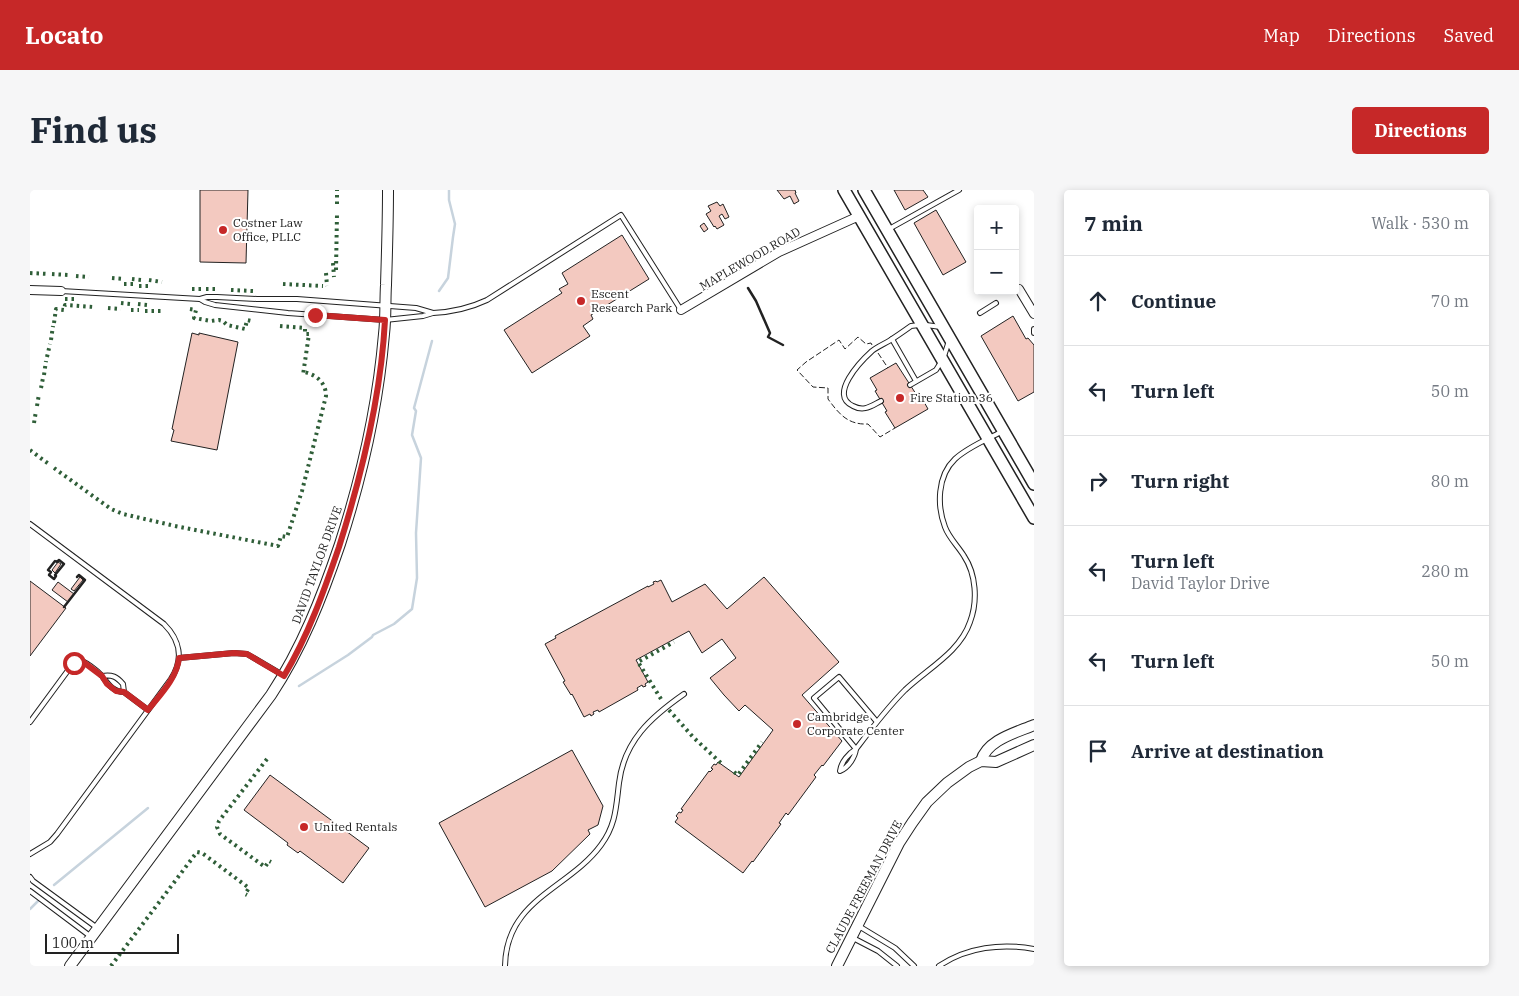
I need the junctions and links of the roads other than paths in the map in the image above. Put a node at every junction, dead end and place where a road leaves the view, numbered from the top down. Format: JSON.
{"nodes":[{"id":1,"x":388,"y":190,"type":"edge"},
{"id":2,"x":844,"y":190,"type":"edge"},
{"id":3,"x":864,"y":190,"type":"edge"},
{"id":4,"x":959,"y":190,"type":"edge"},
{"id":5,"x":859,"y":216,"type":"junction"},
{"id":6,"x":886,"y":230,"type":"junction"},
{"id":7,"x":1019,"y":289,"type":"dead end"},
{"id":8,"x":30,"y":290,"type":"edge"},
{"id":9,"x":61,"y":292,"type":"joint"},
{"id":10,"x":200,"y":299,"type":"junction"},
{"id":11,"x":996,"y":303,"type":"dead end"},
{"id":12,"x":385,"y":306,"type":"junction"},
{"id":13,"x":681,"y":310,"type":"joint"},
{"id":14,"x":980,"y":312,"type":"dead end"},
{"id":15,"x":433,"y":313,"type":"junction"},
{"id":16,"x":1034,"y":314,"type":"edge"},
{"id":17,"x":385,"y":320,"type":"junction"},
{"id":18,"x":922,"y":325,"type":"junction"},
{"id":19,"x":943,"y":328,"type":"junction"},
{"id":20,"x":892,"y":339,"type":"junction"},
{"id":21,"x":950,"y":339,"type":"junction"},
{"id":22,"x":942,"y":360,"type":"junction"},
{"id":23,"x":916,"y":381,"type":"junction"},
{"id":24,"x":910,"y":384,"type":"dead end"},
{"id":25,"x":881,"y":401,"type":"dead end"},
{"id":26,"x":1003,"y":431,"type":"junction"},
{"id":27,"x":988,"y":439,"type":"junction"},
{"id":28,"x":1034,"y":484,"type":"edge"},
{"id":29,"x":1034,"y":518,"type":"edge"},
{"id":30,"x":30,"y":524,"type":"edge"},
{"id":31,"x":34,"y":527,"type":"junction"},
{"id":32,"x":30,"y":533,"type":"edge"},
{"id":33,"x":179,"y":658,"type":"junction"},
{"id":34,"x":102,"y":676,"type":"junction"},
{"id":35,"x":284,"y":676,"type":"junction"},
{"id":36,"x":124,"y":692,"type":"junction"},
{"id":37,"x":684,"y":694,"type":"dead end"},
{"id":38,"x":148,"y":710,"type":"junction"},
{"id":39,"x":30,"y":722,"type":"edge"},
{"id":40,"x":877,"y":722,"type":"junction"},
{"id":41,"x":1034,"y":725,"type":"edge"},
{"id":42,"x":1034,"y":745,"type":"edge"},
{"id":43,"x":856,"y":749,"type":"junction"},
{"id":44,"x":981,"y":761,"type":"junction"},
{"id":45,"x":30,"y":854,"type":"edge"},
{"id":46,"x":30,"y":877,"type":"edge"},
{"id":47,"x":30,"y":890,"type":"edge"},
{"id":48,"x":66,"y":905,"type":"junction"},
{"id":49,"x":60,"y":913,"type":"junction"},
{"id":50,"x":857,"y":925,"type":"junction"},
{"id":51,"x":95,"y":933,"type":"junction"},
{"id":52,"x":851,"y":937,"type":"junction"},
{"id":53,"x":1034,"y":949,"type":"edge"},
{"id":54,"x":70,"y":966,"type":"edge"},
{"id":55,"x":505,"y":966,"type":"edge"},
{"id":56,"x":837,"y":966,"type":"edge"},
{"id":57,"x":897,"y":966,"type":"edge"},
{"id":58,"x":914,"y":966,"type":"edge"},
{"id":59,"x":939,"y":966,"type":"edge"}],
"edges":[{"from":1,"to":12,"type":"street","name":"DAVID TAYLOR DRIVE"},
{"from":2,"to":5,"type":"main road"},
{"from":3,"to":6,"type":"main road"},
{"from":4,"to":6,"type":"lane"},
{"from":5,"to":13,"type":"street","name":"MAPLEWOOD ROAD"},
{"from":5,"to":18,"type":"main road"},
{"from":6,"to":19,"type":"main road"},
{"from":7,"to":16,"type":"street"},
{"from":8,"to":9,"type":"street"},
{"from":9,"to":10,"type":"lane"},
{"from":10,"to":12,"type":"lane"},
{"from":10,"to":17,"type":"lane"},
{"from":11,"to":14,"type":"lane"},
{"from":12,"to":15,"type":"lane"},
{"from":12,"to":17,"type":"street","name":"DAVID TAYLOR DRIVE"},
{"from":13,"to":15,"type":"lane"},
{"from":15,"to":17,"type":"lane"},
{"from":17,"to":35,"type":"street","name":"DAVID TAYLOR DRIVE"},
{"from":18,"to":19,"type":"lane"},
{"from":18,"to":20,"type":"lane"},
{"from":18,"to":22,"type":"main road"},
{"from":19,"to":21,"type":"main road"},
{"from":20,"to":23,"type":"lane"},
{"from":20,"to":25,"type":"lane"},
{"from":21,"to":22,"type":"lane"},
{"from":21,"to":26,"type":"main road"},
{"from":22,"to":23,"type":"lane"},
{"from":22,"to":27,"type":"main road"},
{"from":23,"to":24,"type":"lane"},
{"from":26,"to":27,"type":"lane"},
{"from":26,"to":28,"type":"main road"},
{"from":27,"to":29,"type":"main road"},
{"from":27,"to":40,"type":"lane"},
{"from":30,"to":31,"type":"lane"},
{"from":31,"to":32,"type":"lane"},
{"from":31,"to":33,"type":"lane"},
{"from":33,"to":35,"type":"lane"},
{"from":33,"to":38,"type":"lane"},
{"from":34,"to":36,"type":"lane"},
{"from":34,"to":36,"type":"lane"},
{"from":34,"to":39,"type":"lane"},
{"from":35,"to":51,"type":"street","name":"DAVID TAYLOR DRIVE"},
{"from":36,"to":38,"type":"lane"},
{"from":37,"to":55,"type":"lane"},
{"from":38,"to":45,"type":"lane"},
{"from":40,"to":43,"type":"lane"},
{"from":40,"to":43,"type":"lane"},
{"from":41,"to":44,"type":"street","name":"CLAUDE FREEMAN DRIVE"},
{"from":42,"to":44,"type":"street","name":"CLAUDE FREEMAN DRIVE"},
{"from":43,"to":43,"type":"lane"},
{"from":44,"to":50,"type":"street","name":"CLAUDE FREEMAN DRIVE"},
{"from":46,"to":48,"type":"lane"},
{"from":47,"to":49,"type":"lane"},
{"from":48,"to":49,"type":"lane"},
{"from":48,"to":51,"type":"lane"},
{"from":49,"to":51,"type":"lane"},
{"from":50,"to":52,"type":"street","name":"CLAUDE FREEMAN DRIVE"},
{"from":50,"to":58,"type":"lane"},
{"from":51,"to":54,"type":"street","name":"DAVID TAYLOR DRIVE"},
{"from":52,"to":56,"type":"street","name":"CLAUDE FREEMAN DRIVE"},
{"from":52,"to":57,"type":"lane"},
{"from":53,"to":59,"type":"lane"}]}
